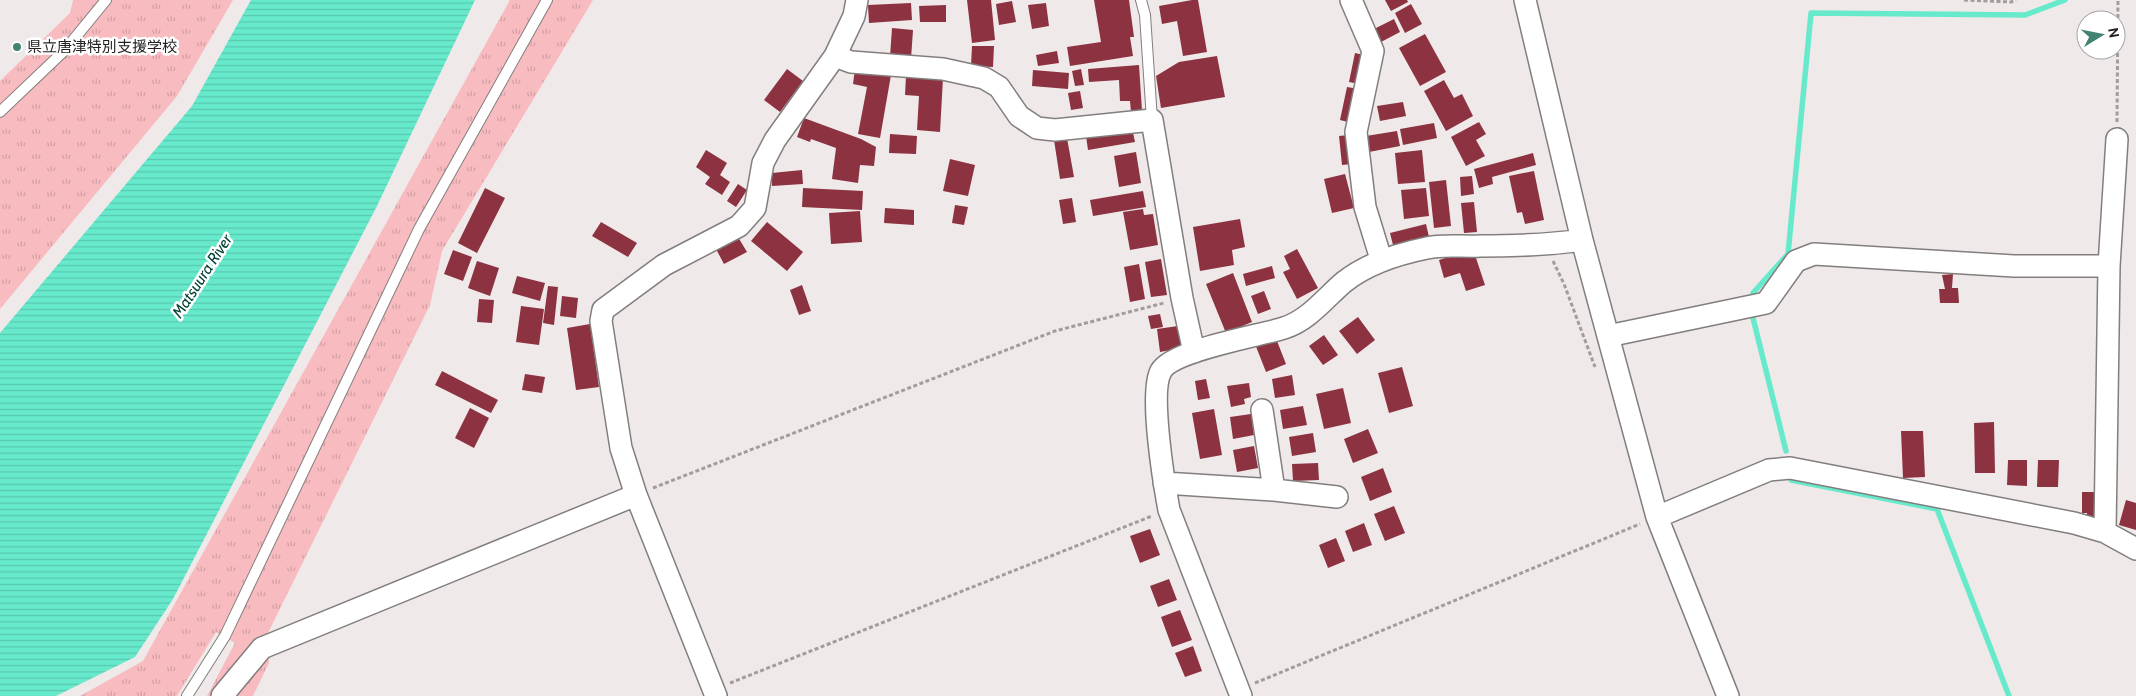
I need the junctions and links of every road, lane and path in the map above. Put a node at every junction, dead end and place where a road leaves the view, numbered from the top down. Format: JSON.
{"nodes":[{"id":1,"x":106,"y":0,"type":"edge"},
{"id":2,"x":547,"y":0,"type":"edge"},
{"id":3,"x":857,"y":0,"type":"edge"},
{"id":4,"x":1141,"y":0,"type":"edge"},
{"id":5,"x":1351,"y":0,"type":"edge"},
{"id":6,"x":1525,"y":0,"type":"edge"},
{"id":7,"x":1964,"y":0,"type":"edge"},
{"id":8,"x":2016,"y":0,"type":"edge"},
{"id":9,"x":2118,"y":0,"type":"edge"},
{"id":10,"x":835,"y":56,"type":"junction"},
{"id":11,"x":0,"y":112,"type":"edge"},
{"id":12,"x":1152,"y":120,"type":"junction"},
{"id":13,"x":2117,"y":139,"type":"joint"},
{"id":14,"x":1582,"y":240,"type":"junction"},
{"id":15,"x":1382,"y":259,"type":"junction"},
{"id":16,"x":2109,"y":266,"type":"junction"},
{"id":17,"x":1182,"y":298,"type":"junction"},
{"id":18,"x":1608,"y":336,"type":"junction"},
{"id":19,"x":1194,"y":352,"type":"junction"},
{"id":20,"x":1262,"y":410,"type":"dead end"},
{"id":21,"x":1164,"y":483,"type":"junction"},
{"id":22,"x":1274,"y":490,"type":"junction"},
{"id":23,"x":636,"y":495,"type":"junction"},
{"id":24,"x":1337,"y":497,"type":"dead end"},
{"id":25,"x":1169,"y":510,"type":"junction"},
{"id":26,"x":1657,"y":517,"type":"junction"},
{"id":27,"x":2105,"y":532,"type":"junction"},
{"id":28,"x":2136,"y":549,"type":"edge"},
{"id":29,"x":715,"y":693,"type":"edge"},
{"id":30,"x":1240,"y":693,"type":"edge"},
{"id":31,"x":187,"y":696,"type":"edge"},
{"id":32,"x":222,"y":696,"type":"edge"},
{"id":33,"x":1728,"y":696,"type":"edge"}],
"edges":[{"from":1,"to":11,"type":"lane"},
{"from":2,"to":31,"type":"lane"},
{"from":3,"to":10,"type":"street"},
{"from":4,"to":12,"type":"lane"},
{"from":5,"to":15,"type":"street"},
{"from":6,"to":14,"type":"street"},
{"from":7,"to":8,"type":"path"},
{"from":9,"to":13,"type":"path"},
{"from":10,"to":12,"type":"street"},
{"from":10,"to":23,"type":"street"},
{"from":12,"to":17,"type":"street"},
{"from":13,"to":16,"type":"street"},
{"from":14,"to":15,"type":"street"},
{"from":14,"to":18,"type":"street"},
{"from":15,"to":19,"type":"street"},
{"from":16,"to":18,"type":"street"},
{"from":16,"to":27,"type":"street"},
{"from":17,"to":19,"type":"street"},
{"from":17,"to":23,"type":"path"},
{"from":18,"to":26,"type":"street"},
{"from":19,"to":21,"type":"street"},
{"from":20,"to":22,"type":"street"},
{"from":21,"to":22,"type":"street"},
{"from":21,"to":25,"type":"street"},
{"from":22,"to":24,"type":"street"},
{"from":23,"to":29,"type":"street"},
{"from":23,"to":32,"type":"street"},
{"from":25,"to":29,"type":"path"},
{"from":25,"to":30,"type":"street"},
{"from":26,"to":27,"type":"street"},
{"from":26,"to":30,"type":"path"},
{"from":26,"to":33,"type":"street"},
{"from":27,"to":28,"type":"street"}]}
